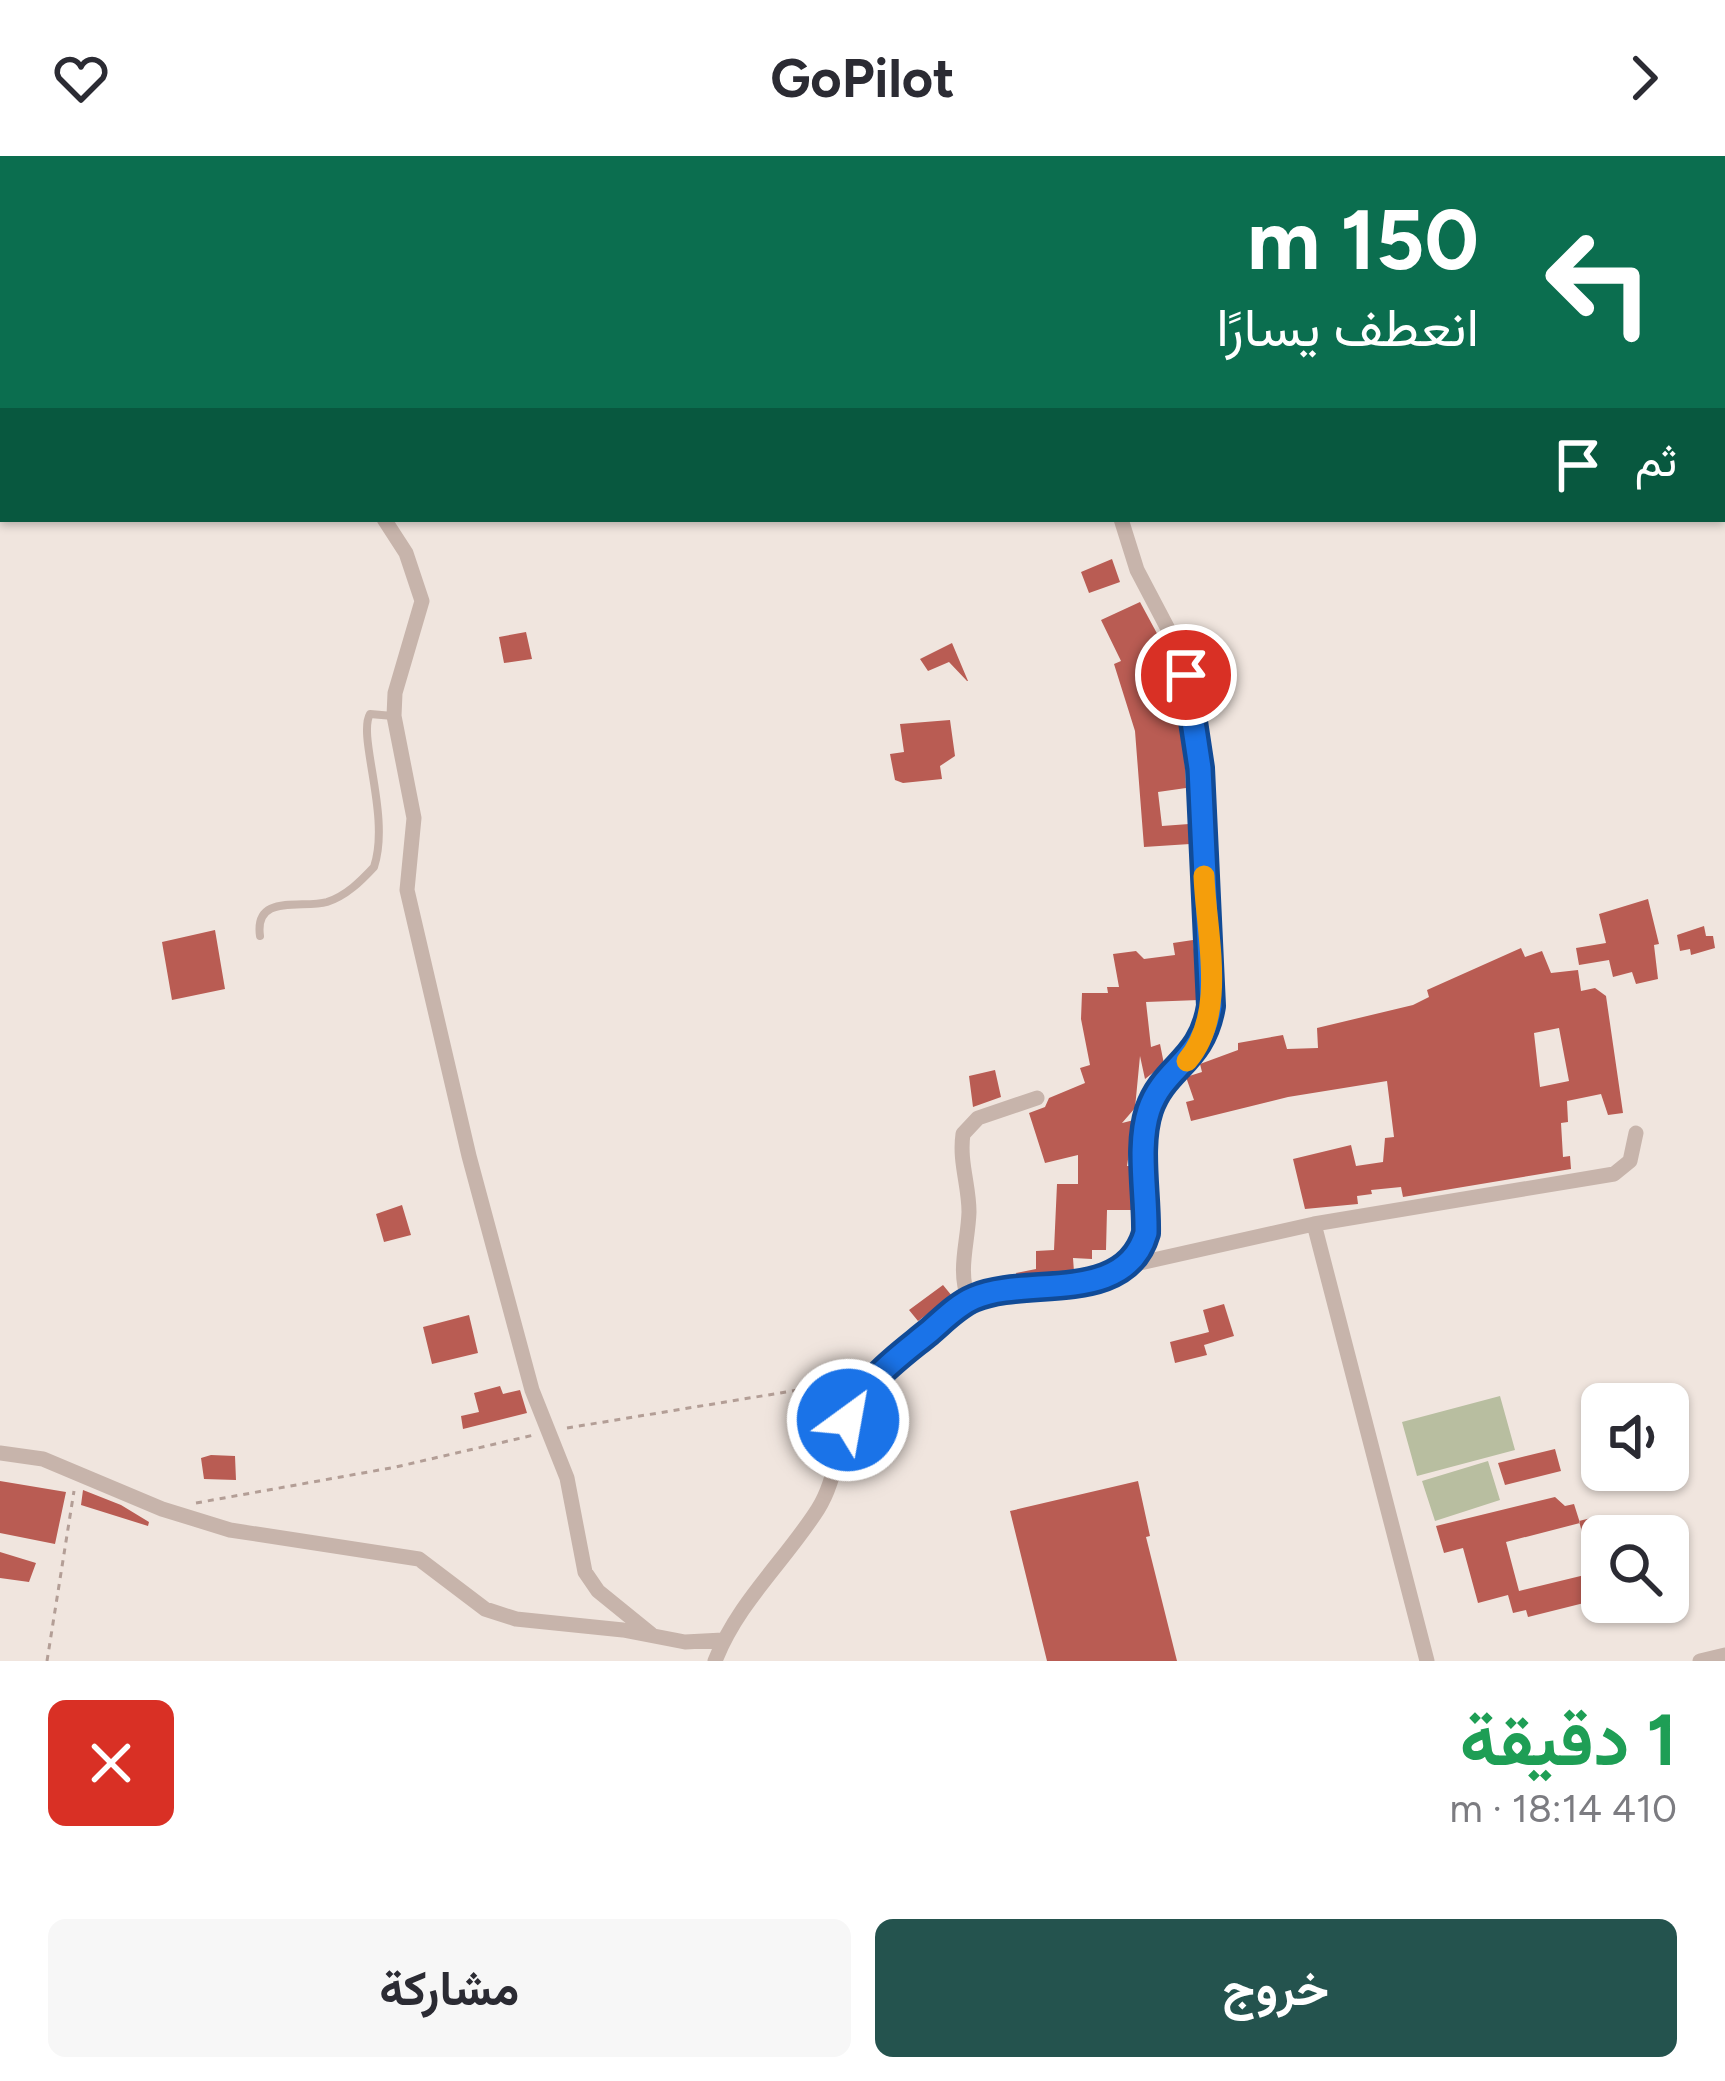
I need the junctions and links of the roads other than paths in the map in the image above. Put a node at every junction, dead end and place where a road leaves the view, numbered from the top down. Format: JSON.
{"nodes":[{"id":1,"x":386,"y":522,"type":"edge"},
{"id":2,"x":1121,"y":522,"type":"edge"},
{"id":3,"x":394,"y":716,"type":"junction"},
{"id":4,"x":260,"y":936,"type":"dead end"},
{"id":5,"x":1037,"y":1098,"type":"dead end"},
{"id":6,"x":1636,"y":1132,"type":"dead end"},
{"id":7,"x":1314,"y":1224,"type":"junction"},
{"id":8,"x":1131,"y":1265,"type":"junction"},
{"id":9,"x":969,"y":1300,"type":"junction"},
{"id":10,"x":0,"y":1453,"type":"edge"},
{"id":11,"x":651,"y":1634,"type":"junction"},
{"id":12,"x":723,"y":1640,"type":"junction"},
{"id":13,"x":1725,"y":1655,"type":"edge"},
{"id":14,"x":715,"y":1661,"type":"edge"},
{"id":15,"x":1427,"y":1661,"type":"edge"},
{"id":16,"x":1700,"y":1661,"type":"edge"}],
"edges":[{"from":1,"to":3,"type":"street"},
{"from":2,"to":8,"type":"street"},
{"from":3,"to":4,"type":"lane"},
{"from":3,"to":11,"type":"street"},
{"from":5,"to":9,"type":"street"},
{"from":6,"to":7,"type":"street"},
{"from":7,"to":8,"type":"street"},
{"from":7,"to":15,"type":"street"},
{"from":8,"to":9,"type":"street"},
{"from":9,"to":12,"type":"street"},
{"from":10,"to":11,"type":"street"},
{"from":11,"to":12,"type":"street"},
{"from":12,"to":14,"type":"street"},
{"from":13,"to":16,"type":"street"}]}
